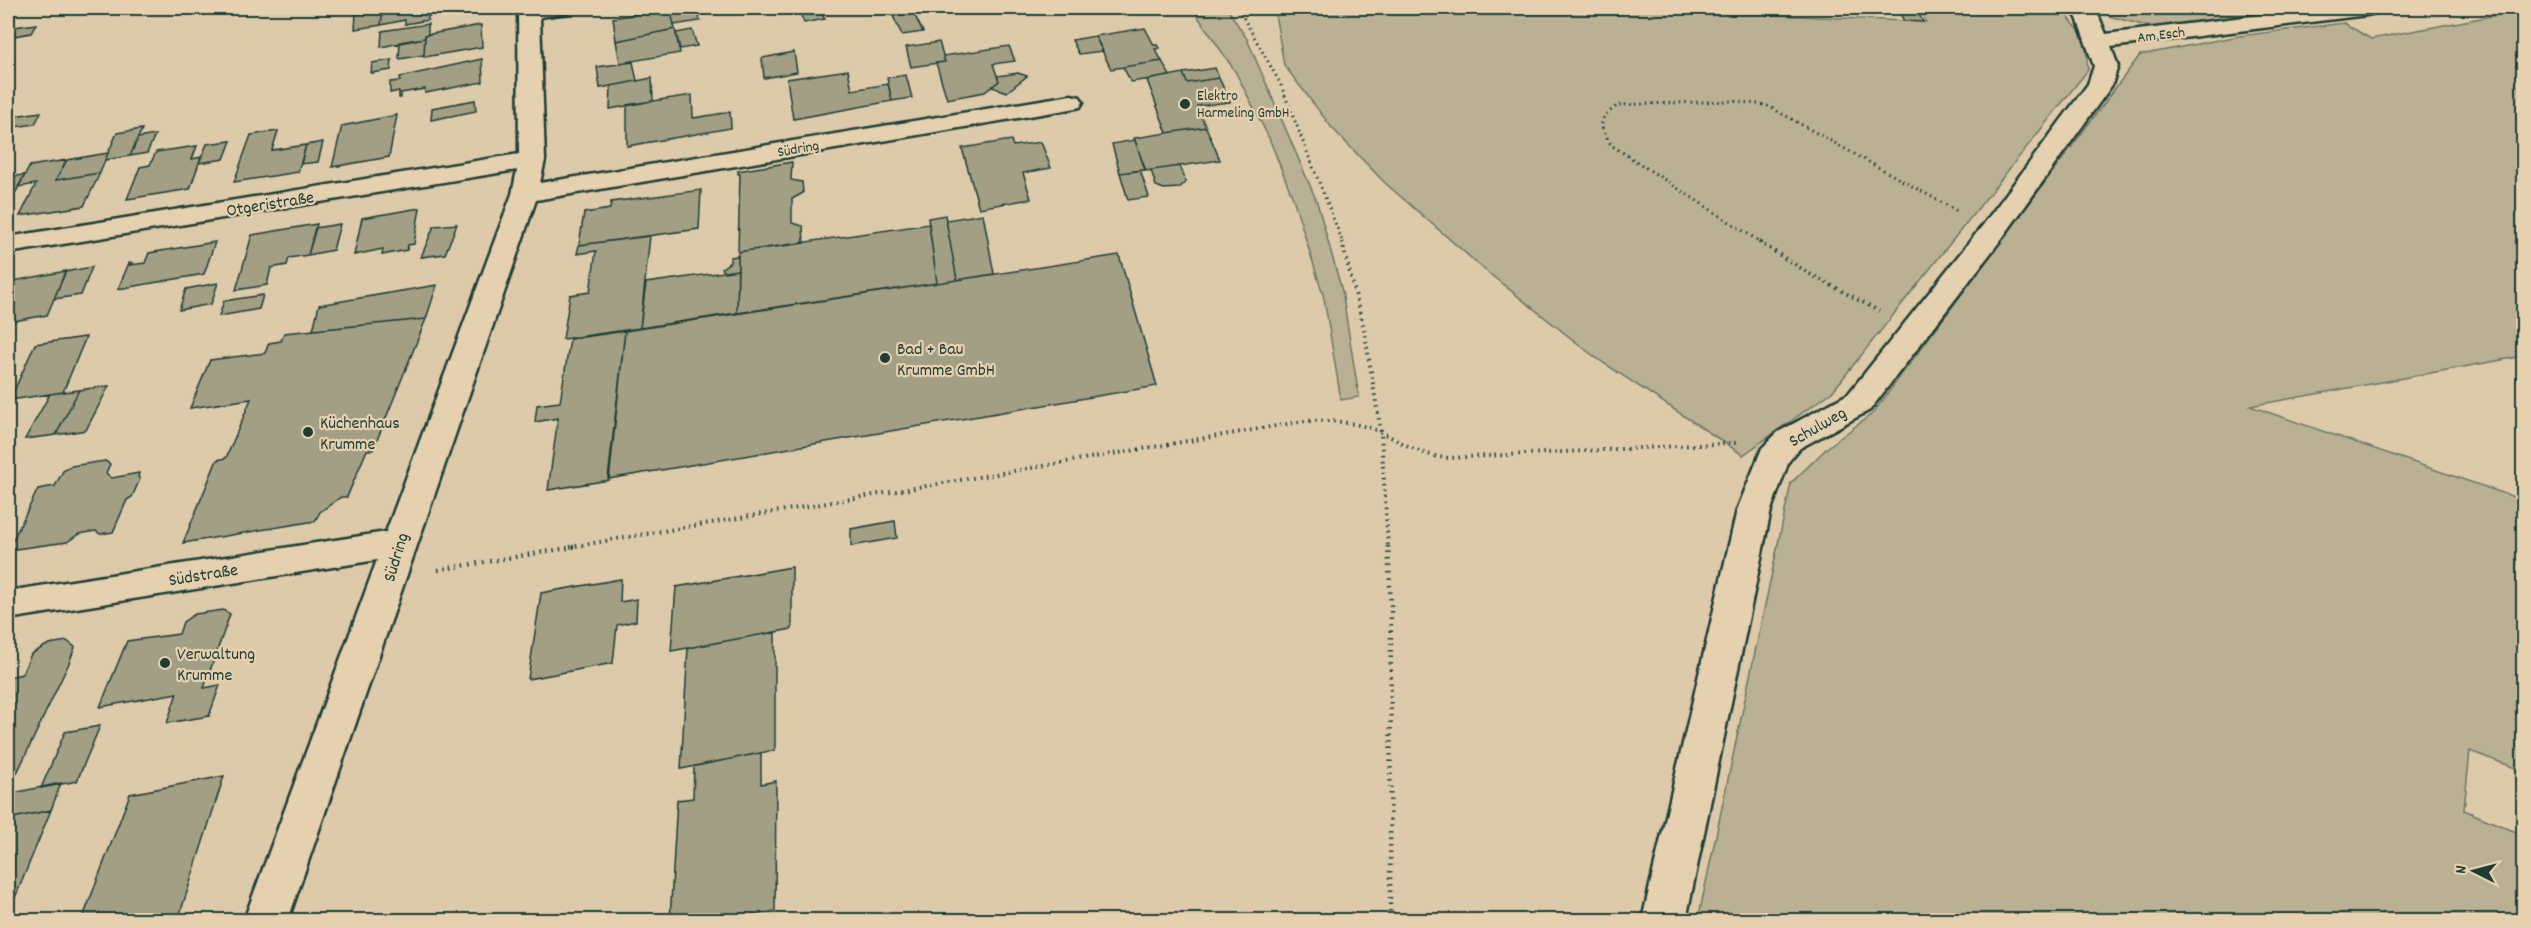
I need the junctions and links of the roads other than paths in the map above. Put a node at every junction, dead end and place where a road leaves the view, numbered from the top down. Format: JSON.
{"nodes":[{"id":1,"x":2081,"y":8,"type":"edge"},
{"id":2,"x":2367,"y":8,"type":"edge"},
{"id":3,"x":540,"y":9,"type":"edge"},
{"id":4,"x":2098,"y":42,"type":"junction"},
{"id":5,"x":1071,"y":102,"type":"dead end"},
{"id":6,"x":532,"y":160,"type":"junction"},
{"id":7,"x":525,"y":194,"type":"junction"},
{"id":8,"x":8,"y":245,"type":"edge"},
{"id":9,"x":399,"y":543,"type":"junction"},
{"id":10,"x":8,"y":605,"type":"edge"},
{"id":11,"x":266,"y":921,"type":"edge"},
{"id":12,"x":1664,"y":921,"type":"edge"}],
"edges":[{"from":1,"to":4,"type":"street","name":"Schulweg"},
{"from":2,"to":4,"type":"street","name":"Am Esch"},
{"from":3,"to":6,"type":"street","name":"Südring"},
{"from":4,"to":12,"type":"street","name":"Schulweg"},
{"from":5,"to":7,"type":"street","name":"Südring"},
{"from":6,"to":7,"type":"street","name":"Südring"},
{"from":6,"to":8,"type":"street","name":"Otgeristraße"},
{"from":7,"to":9,"type":"street","name":"Südring"},
{"from":9,"to":10,"type":"street","name":"Südstraße"},
{"from":9,"to":11,"type":"street","name":"Südring"}]}
